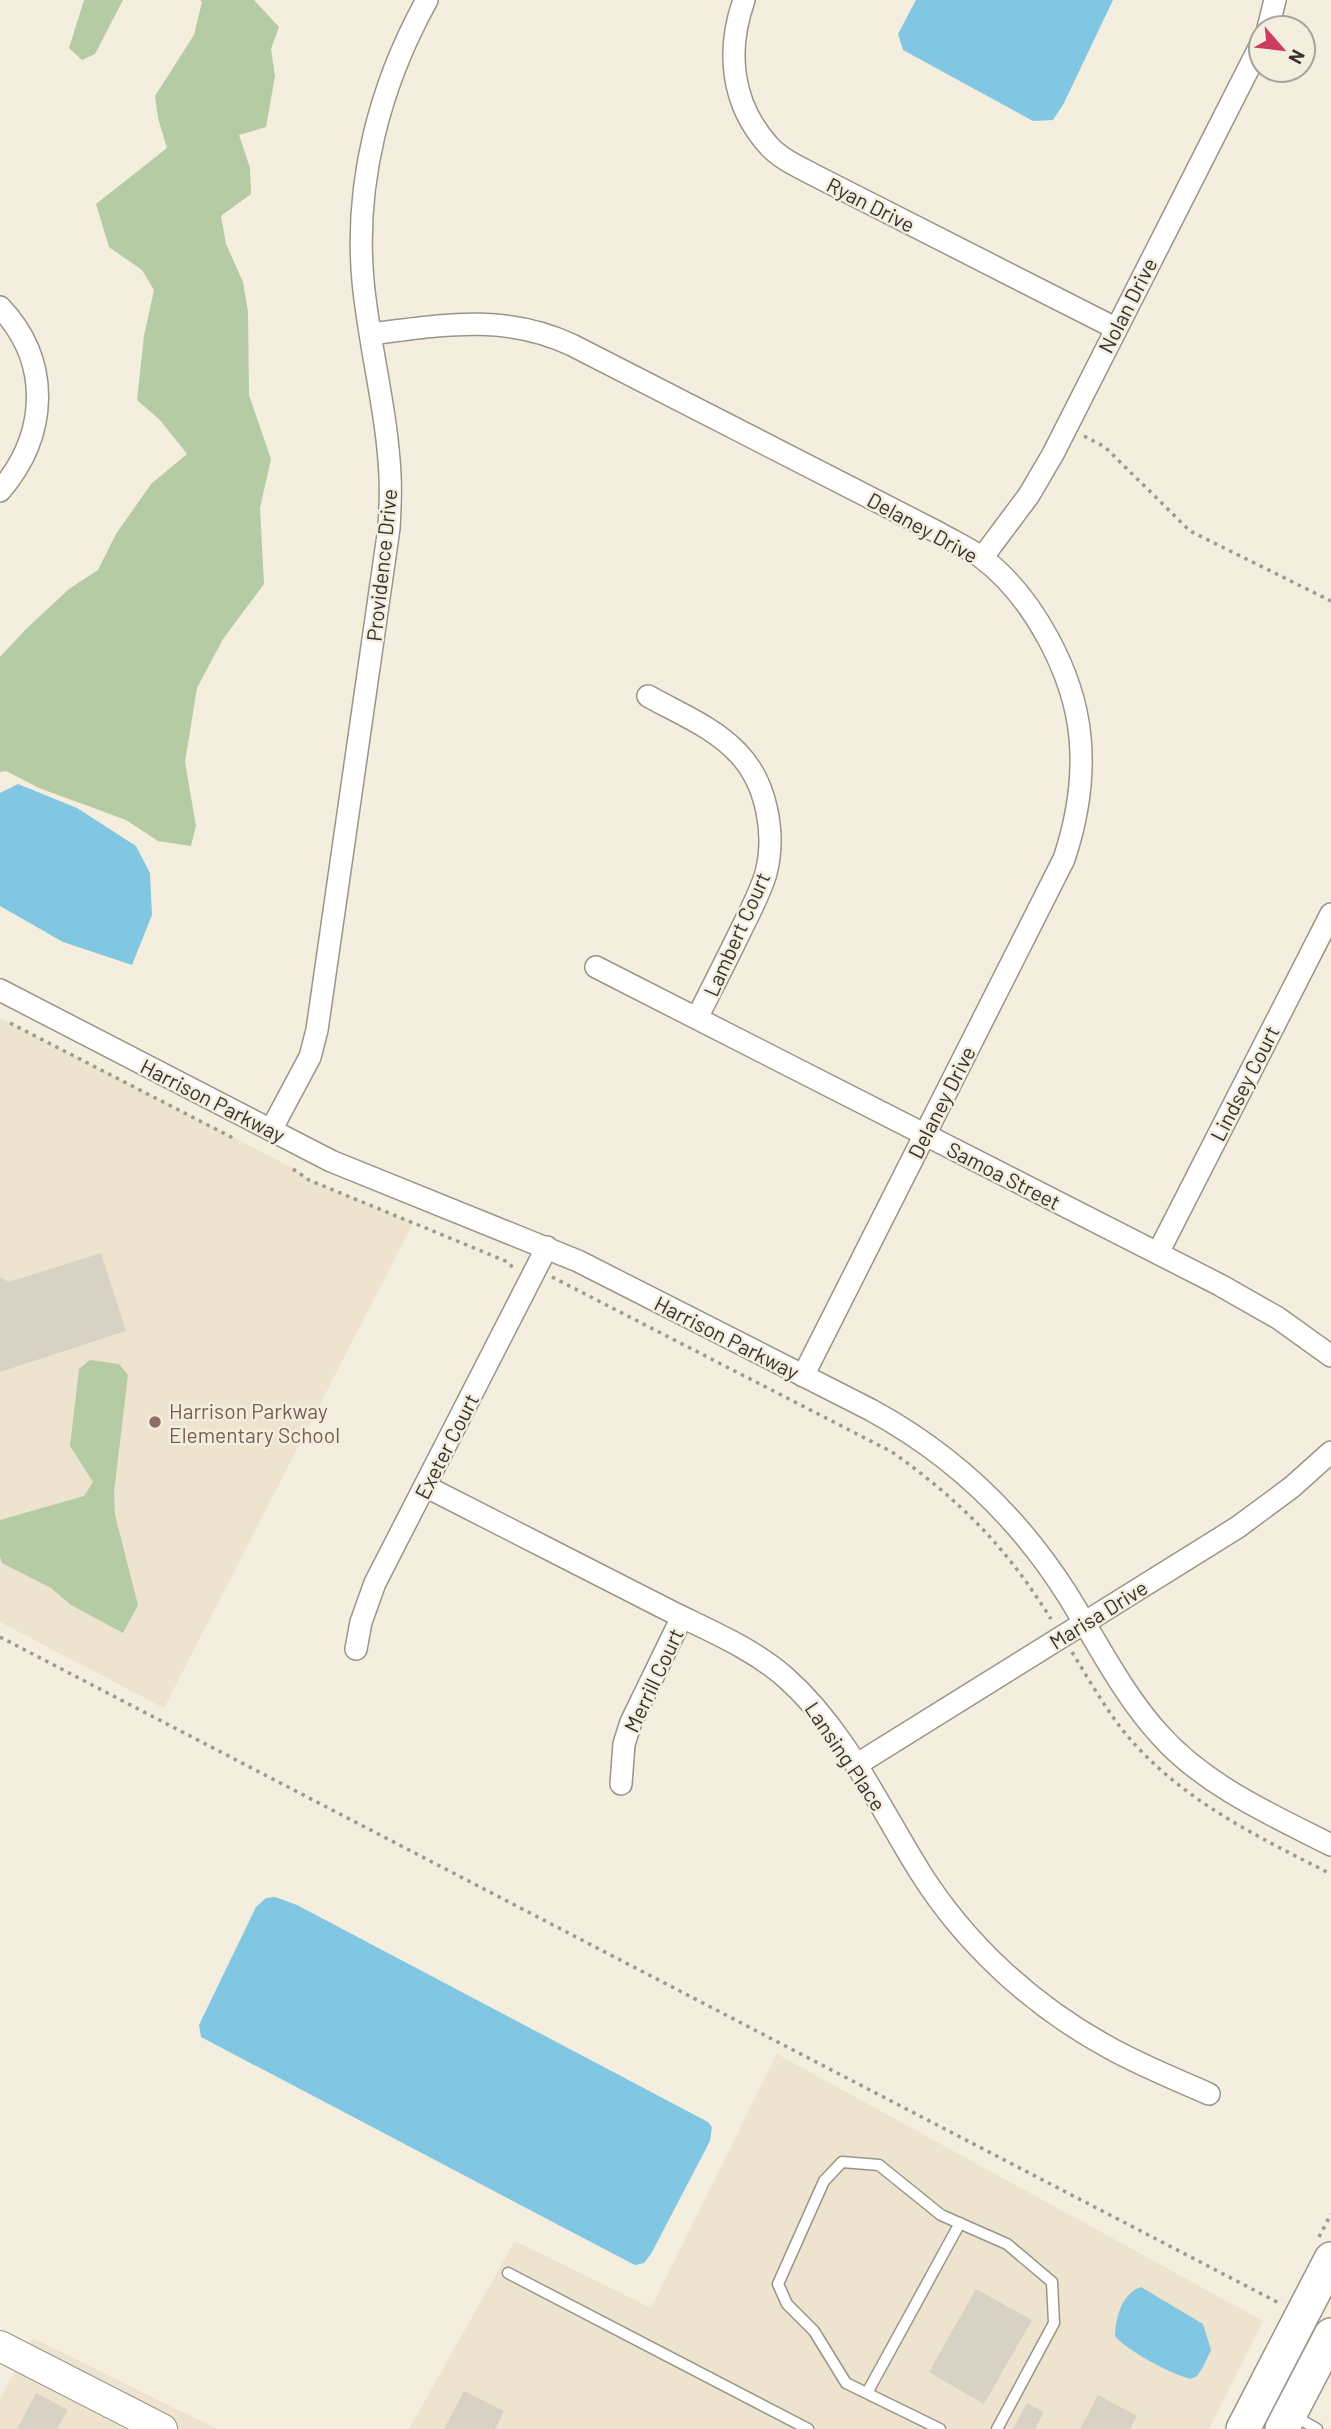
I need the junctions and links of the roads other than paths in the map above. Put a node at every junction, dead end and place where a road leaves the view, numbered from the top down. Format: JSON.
{"nodes":[{"id":1,"x":427,"y":0,"type":"edge"},
{"id":2,"x":744,"y":0,"type":"edge"},
{"id":3,"x":1247,"y":71,"type":"edge"},
{"id":4,"x":0,"y":307,"type":"edge"},
{"id":5,"x":1115,"y":328,"type":"junction"},
{"id":6,"x":371,"y":334,"type":"junction"},
{"id":7,"x":0,"y":491,"type":"edge"},
{"id":8,"x":982,"y":558,"type":"junction"},
{"id":9,"x":648,"y":696,"type":"dead end"},
{"id":10,"x":1331,"y":914,"type":"edge"},
{"id":11,"x":596,"y":967,"type":"dead end"},
{"id":12,"x":0,"y":990,"type":"edge"},
{"id":13,"x":697,"y":1018,"type":"junction"},
{"id":14,"x":271,"y":1130,"type":"junction"},
{"id":15,"x":923,"y":1135,"type":"junction"},
{"id":16,"x":547,"y":1247,"type":"junction"},
{"id":17,"x":1158,"y":1253,"type":"junction"},
{"id":18,"x":1331,"y":1356,"type":"edge"},
{"id":19,"x":803,"y":1376,"type":"junction"},
{"id":20,"x":1331,"y":1452,"type":"edge"},
{"id":21,"x":425,"y":1486,"type":"junction"},
{"id":22,"x":682,"y":1617,"type":"junction"},
{"id":23,"x":1085,"y":1623,"type":"junction"},
{"id":24,"x":356,"y":1649,"type":"dead end"},
{"id":25,"x":856,"y":1765,"type":"junction"},
{"id":26,"x":621,"y":1784,"type":"dead end"},
{"id":27,"x":1331,"y":1845,"type":"edge"},
{"id":28,"x":1209,"y":2094,"type":"dead end"},
{"id":29,"x":960,"y":2223,"type":"junction"},
{"id":30,"x":1331,"y":2259,"type":"edge"},
{"id":31,"x":508,"y":2273,"type":"dead end"},
{"id":32,"x":1331,"y":2335,"type":"edge"},
{"id":33,"x":0,"y":2346,"type":"edge"},
{"id":34,"x":867,"y":2393,"type":"junction"},
{"id":35,"x":1296,"y":2424,"type":"edge"},
{"id":36,"x":162,"y":2429,"type":"edge"},
{"id":37,"x":808,"y":2429,"type":"edge"},
{"id":38,"x":940,"y":2429,"type":"edge"},
{"id":39,"x":997,"y":2429,"type":"edge"},
{"id":40,"x":1243,"y":2429,"type":"edge"}],
"edges":[{"from":1,"to":6,"type":"street","name":"Providence Drive"},
{"from":2,"to":5,"type":"street","name":"Ryan Drive"},
{"from":3,"to":5,"type":"street","name":"Nolan Drive"},
{"from":4,"to":7,"type":"street"},
{"from":5,"to":8,"type":"street","name":"Nolan Drive"},
{"from":6,"to":8,"type":"street","name":"Delaney Drive"},
{"from":6,"to":14,"type":"street","name":"Providence Drive"},
{"from":8,"to":15,"type":"street","name":"Delaney Drive"},
{"from":9,"to":13,"type":"street","name":"Lambert Court"},
{"from":10,"to":17,"type":"street","name":"Lindsey Court"},
{"from":11,"to":13,"type":"street","name":"Samoa Street"},
{"from":12,"to":14,"type":"street","name":"Harrison Parkway"},
{"from":13,"to":15,"type":"street","name":"Samoa Street"},
{"from":14,"to":16,"type":"street","name":"Harrison Parkway"},
{"from":15,"to":17,"type":"street","name":"Samoa Street"},
{"from":15,"to":19,"type":"street","name":"Delaney Drive"},
{"from":16,"to":19,"type":"street","name":"Harrison Parkway"},
{"from":16,"to":21,"type":"street","name":"Exeter Court"},
{"from":17,"to":18,"type":"street","name":"Samoa Street"},
{"from":19,"to":23,"type":"street","name":"Harrison Parkway"},
{"from":20,"to":23,"type":"street","name":"Marisa Drive"},
{"from":21,"to":22,"type":"street","name":"Lansing Place"},
{"from":21,"to":24,"type":"street","name":"Exeter Court"},
{"from":22,"to":25,"type":"street","name":"Lansing Place"},
{"from":22,"to":26,"type":"street","name":"Merrill Court"},
{"from":23,"to":25,"type":"street","name":"Marisa Drive"},
{"from":23,"to":27,"type":"street","name":"Harrison Parkway"},
{"from":25,"to":28,"type":"street","name":"Lansing Place"},
{"from":29,"to":34,"type":"lane"},
{"from":29,"to":34,"type":"lane"},
{"from":29,"to":39,"type":"lane"},
{"from":30,"to":40,"type":"main road"},
{"from":31,"to":37,"type":"lane"},
{"from":32,"to":35,"type":"main road"},
{"from":33,"to":36,"type":"street"},
{"from":34,"to":38,"type":"lane"}]}
